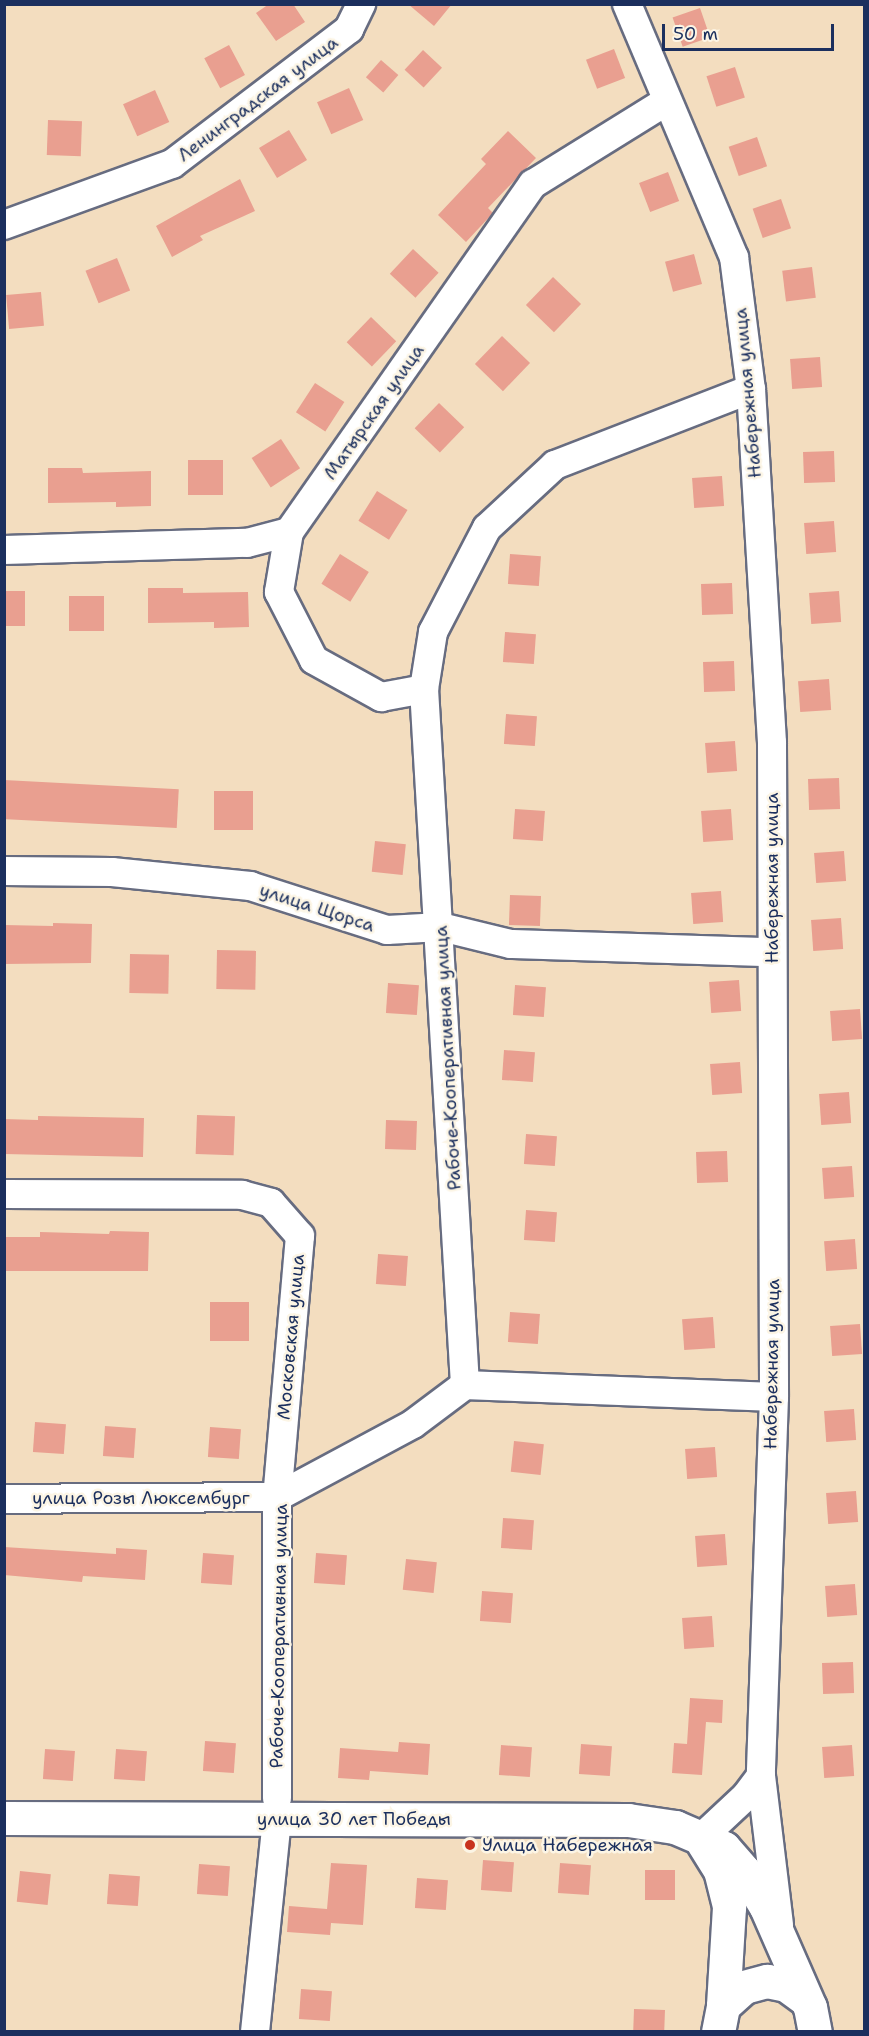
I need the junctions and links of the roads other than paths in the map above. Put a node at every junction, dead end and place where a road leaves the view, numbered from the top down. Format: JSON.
{"nodes":[{"id":1,"x":361,"y":4,"type":"edge"},
{"id":2,"x":627,"y":4,"type":"edge"},
{"id":3,"x":665,"y":102,"type":"junction"},
{"id":4,"x":4,"y":225,"type":"edge"},
{"id":5,"x":751,"y":389,"type":"junction"},
{"id":6,"x":289,"y":532,"type":"junction"},
{"id":7,"x":4,"y":550,"type":"edge"},
{"id":8,"x":424,"y":689,"type":"junction"},
{"id":9,"x":4,"y":871,"type":"edge"},
{"id":10,"x":441,"y":927,"type":"junction"},
{"id":11,"x":772,"y":952,"type":"junction"},
{"id":12,"x":4,"y":1194,"type":"edge"},
{"id":13,"x":465,"y":1385,"type":"junction"},
{"id":14,"x":774,"y":1397,"type":"junction"},
{"id":15,"x":278,"y":1497,"type":"junction"},
{"id":16,"x":4,"y":1499,"type":"edge"},
{"id":17,"x":761,"y":1776,"type":"junction"},
{"id":18,"x":277,"y":1808,"type":"junction"},
{"id":19,"x":4,"y":1818,"type":"edge"},
{"id":20,"x":700,"y":1839,"type":"junction"},
{"id":21,"x":781,"y":1943,"type":"junction"},
{"id":22,"x":721,"y":2019,"type":"edge"},
{"id":23,"x":817,"y":2021,"type":"edge"},
{"id":24,"x":255,"y":2031,"type":"edge"}],
"edges":[{"from":1,"to":4,"type":"street","name":"Ленинградская улица"},
{"from":2,"to":3,"type":"street","name":"Набережная улица"},
{"from":3,"to":5,"type":"street","name":"Набережная улица"},
{"from":3,"to":6,"type":"street","name":"Матырская улица"},
{"from":5,"to":8,"type":"street","name":"Рабоче-Кооперативная улица"},
{"from":5,"to":11,"type":"street","name":"Набережная улица"},
{"from":6,"to":7,"type":"street"},
{"from":6,"to":8,"type":"street"},
{"from":8,"to":10,"type":"street","name":"Рабоче-Кооперативная улица"},
{"from":9,"to":10,"type":"street","name":"улица Щорса"},
{"from":10,"to":11,"type":"street","name":"улица Щорса"},
{"from":10,"to":13,"type":"street","name":"Рабоче-Кооперативная улица"},
{"from":11,"to":14,"type":"street","name":"Набережная улица"},
{"from":12,"to":15,"type":"street","name":"Московская улица"},
{"from":13,"to":14,"type":"street"},
{"from":13,"to":15,"type":"street","name":"Рабоче-Кооперативная улица"},
{"from":14,"to":17,"type":"street","name":"Набережная улица"},
{"from":15,"to":16,"type":"street","name":"улица Розы Люксембург"},
{"from":15,"to":18,"type":"street","name":"Рабоче-Кооперативная улица"},
{"from":17,"to":20,"type":"street"},
{"from":17,"to":21,"type":"street","name":"Набережная улица"},
{"from":18,"to":19,"type":"main road","name":"улица 30 лет Победы"},
{"from":18,"to":20,"type":"main road","name":"улица 30 лет Победы"},
{"from":18,"to":24,"type":"street","name":"Рабоче-Кооперативная улица"},
{"from":20,"to":21,"type":"main road","name":"Набережная улица"},
{"from":20,"to":22,"type":"main road","name":"Набережная улица"},
{"from":21,"to":23,"type":"main road","name":"Набережная улица"},
{"from":22,"to":23,"type":"main road","name":"Набережная улица"}]}
